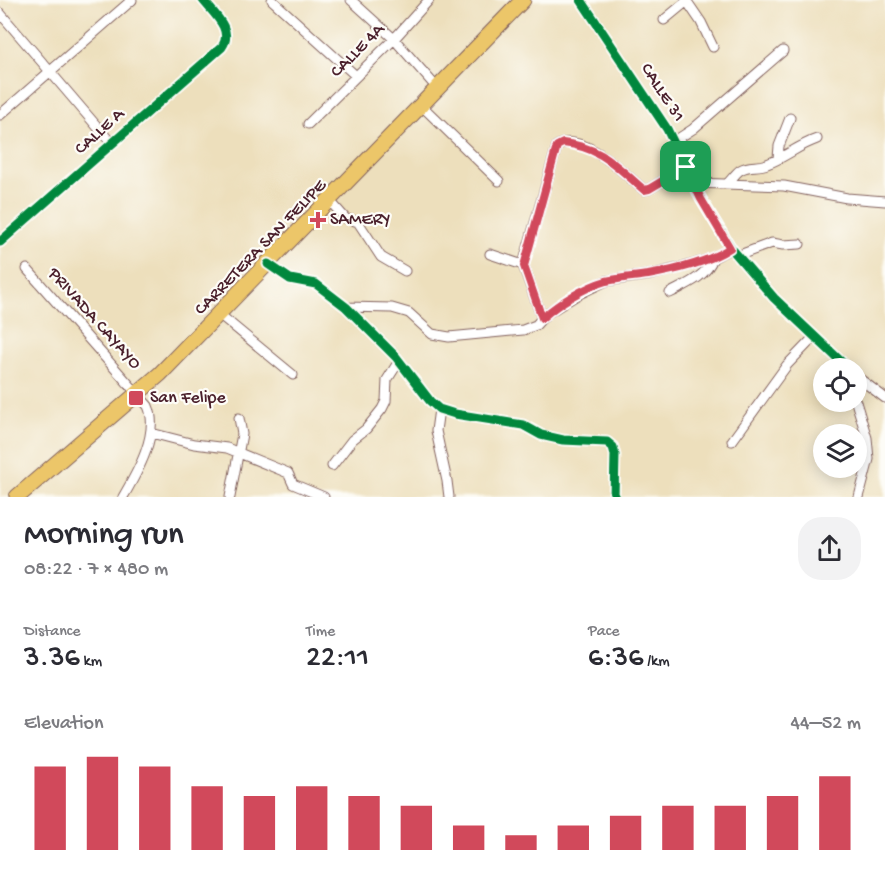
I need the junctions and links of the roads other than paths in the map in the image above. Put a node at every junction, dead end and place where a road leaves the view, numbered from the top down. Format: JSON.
{"nodes":[{"id":1,"x":132,"y":0,"type":"edge"},
{"id":2,"x":203,"y":0,"type":"edge"},
{"id":3,"x":272,"y":0,"type":"edge"},
{"id":4,"x":351,"y":0,"type":"edge"},
{"id":5,"x":428,"y":0,"type":"edge"},
{"id":6,"x":581,"y":0,"type":"edge"},
{"id":7,"x":686,"y":1,"type":"edge"},
{"id":8,"x":515,"y":3,"type":"edge"},
{"id":9,"x":0,"y":13,"type":"edge"},
{"id":10,"x":664,"y":20,"type":"dead end"},
{"id":11,"x":394,"y":39,"type":"junction"},
{"id":12,"x":712,"y":47,"type":"dead end"},
{"id":13,"x":783,"y":51,"type":"dead end"},
{"id":14,"x":51,"y":71,"type":"junction"},
{"id":15,"x":356,"y":76,"type":"junction"},
{"id":16,"x":438,"y":89,"type":"junction"},
{"id":17,"x":422,"y":106,"type":"junction"},
{"id":18,"x":0,"y":116,"type":"edge"},
{"id":19,"x":790,"y":118,"type":"dead end"},
{"id":20,"x":308,"y":124,"type":"dead end"},
{"id":21,"x":817,"y":139,"type":"dead end"},
{"id":22,"x":673,"y":142,"type":"junction"},
{"id":23,"x":112,"y":144,"type":"junction"},
{"id":24,"x":778,"y":158,"type":"junction"},
{"id":25,"x":686,"y":167,"type":"junction"},
{"id":26,"x":500,"y":181,"type":"dead end"},
{"id":27,"x":693,"y":183,"type":"junction"},
{"id":28,"x":727,"y":184,"type":"junction"},
{"id":29,"x":330,"y":201,"type":"junction"},
{"id":30,"x":885,"y":201,"type":"edge"},
{"id":31,"x":0,"y":242,"type":"edge"},
{"id":32,"x":800,"y":244,"type":"dead end"},
{"id":33,"x":730,"y":248,"type":"junction"},
{"id":34,"x":490,"y":254,"type":"dead end"},
{"id":35,"x":737,"y":256,"type":"junction"},
{"id":36,"x":713,"y":258,"type":"junction"},
{"id":37,"x":268,"y":264,"type":"junction"},
{"id":38,"x":524,"y":266,"type":"junction"},
{"id":39,"x":27,"y":269,"type":"dead end"},
{"id":40,"x":405,"y":271,"type":"dead end"},
{"id":41,"x":670,"y":293,"type":"dead end"},
{"id":42,"x":346,"y":307,"type":"junction"},
{"id":43,"x":219,"y":314,"type":"junction"},
{"id":44,"x":542,"y":318,"type":"junction"},
{"id":45,"x":814,"y":336,"type":"junction"},
{"id":46,"x":837,"y":358,"type":"edge"},
{"id":47,"x":399,"y":361,"type":"junction"},
{"id":48,"x":293,"y":375,"type":"dead end"},
{"id":49,"x":867,"y":384,"type":"edge"},
{"id":50,"x":137,"y":392,"type":"junction"},
{"id":51,"x":885,"y":398,"type":"edge"},
{"id":52,"x":439,"y":409,"type":"junction"},
{"id":53,"x":859,"y":412,"type":"edge"},
{"id":54,"x":239,"y":418,"type":"dead end"},
{"id":55,"x":151,"y":433,"type":"junction"},
{"id":56,"x":732,"y":441,"type":"dead end"},
{"id":57,"x":238,"y":453,"type":"junction"},
{"id":58,"x":332,"y":466,"type":"dead end"},
{"id":59,"x":298,"y":486,"type":"junction"},
{"id":60,"x":16,"y":497,"type":"edge"},
{"id":61,"x":123,"y":497,"type":"edge"},
{"id":62,"x":230,"y":497,"type":"edge"},
{"id":63,"x":294,"y":497,"type":"edge"},
{"id":64,"x":324,"y":497,"type":"edge"},
{"id":65,"x":449,"y":497,"type":"edge"},
{"id":66,"x":614,"y":497,"type":"edge"},
{"id":67,"x":859,"y":497,"type":"edge"}],
"edges":[{"from":1,"to":14,"type":"street"},
{"from":2,"to":23,"type":"street","name":"CALLE A"},
{"from":3,"to":15,"type":"street"},
{"from":4,"to":11,"type":"street"},
{"from":5,"to":11,"type":"street","name":"CALLE 4A"},
{"from":6,"to":22,"type":"street","name":"CALLE 31"},
{"from":7,"to":10,"type":"street"},
{"from":7,"to":12,"type":"street"},
{"from":8,"to":16,"type":"main road","name":"CARRETERA SAN FELIPE"},
{"from":9,"to":14,"type":"street"},
{"from":11,"to":15,"type":"street","name":"CALLE 4A"},
{"from":11,"to":16,"type":"street"},
{"from":13,"to":22,"type":"street"},
{"from":14,"to":18,"type":"street"},
{"from":14,"to":23,"type":"street"},
{"from":15,"to":20,"type":"street","name":"CALLE 4A"},
{"from":16,"to":17,"type":"main road","name":"CARRETERA SAN FELIPE"},
{"from":17,"to":26,"type":"street"},
{"from":17,"to":29,"type":"main road","name":"CARRETERA SAN FELIPE"},
{"from":19,"to":24,"type":"street"},
{"from":21,"to":24,"type":"street"},
{"from":22,"to":25,"type":"street","name":"CALLE 31"},
{"from":23,"to":31,"type":"street","name":"CALLE A"},
{"from":24,"to":28,"type":"street"},
{"from":25,"to":27,"type":"street","name":"CALLE 31"},
{"from":25,"to":38,"type":"street"},
{"from":27,"to":28,"type":"street"},
{"from":27,"to":33,"type":"street","name":"CALLE 31"},
{"from":28,"to":30,"type":"street"},
{"from":29,"to":37,"type":"main road","name":"CARRETERA SAN FELIPE"},
{"from":29,"to":40,"type":"street"},
{"from":32,"to":35,"type":"street"},
{"from":33,"to":35,"type":"street","name":"CALLE 31"},
{"from":33,"to":36,"type":"street"},
{"from":34,"to":38,"type":"street"},
{"from":35,"to":45,"type":"street","name":"CALLE 31"},
{"from":36,"to":41,"type":"street"},
{"from":36,"to":44,"type":"street"},
{"from":37,"to":42,"type":"street"},
{"from":37,"to":43,"type":"main road","name":"CARRETERA SAN FELIPE"},
{"from":38,"to":44,"type":"street"},
{"from":39,"to":50,"type":"street","name":"PRIVADA CAYAYO"},
{"from":42,"to":44,"type":"street"},
{"from":42,"to":47,"type":"street"},
{"from":43,"to":48,"type":"street"},
{"from":43,"to":50,"type":"main road","name":"CARRETERA SAN FELIPE"},
{"from":45,"to":46,"type":"street","name":"CALLE 31"},
{"from":45,"to":56,"type":"street"},
{"from":47,"to":52,"type":"street"},
{"from":47,"to":58,"type":"street"},
{"from":49,"to":51,"type":"street"},
{"from":50,"to":55,"type":"street","name":"PRIVADA CAYAYO"},
{"from":50,"to":60,"type":"main road","name":"CARRETERA SAN FELIPE"},
{"from":52,"to":65,"type":"street"},
{"from":52,"to":66,"type":"street"},
{"from":53,"to":67,"type":"street"},
{"from":54,"to":57,"type":"street"},
{"from":55,"to":57,"type":"street"},
{"from":55,"to":61,"type":"street"},
{"from":57,"to":59,"type":"street"},
{"from":57,"to":62,"type":"street"},
{"from":59,"to":63,"type":"street"},
{"from":59,"to":64,"type":"street"}]}
